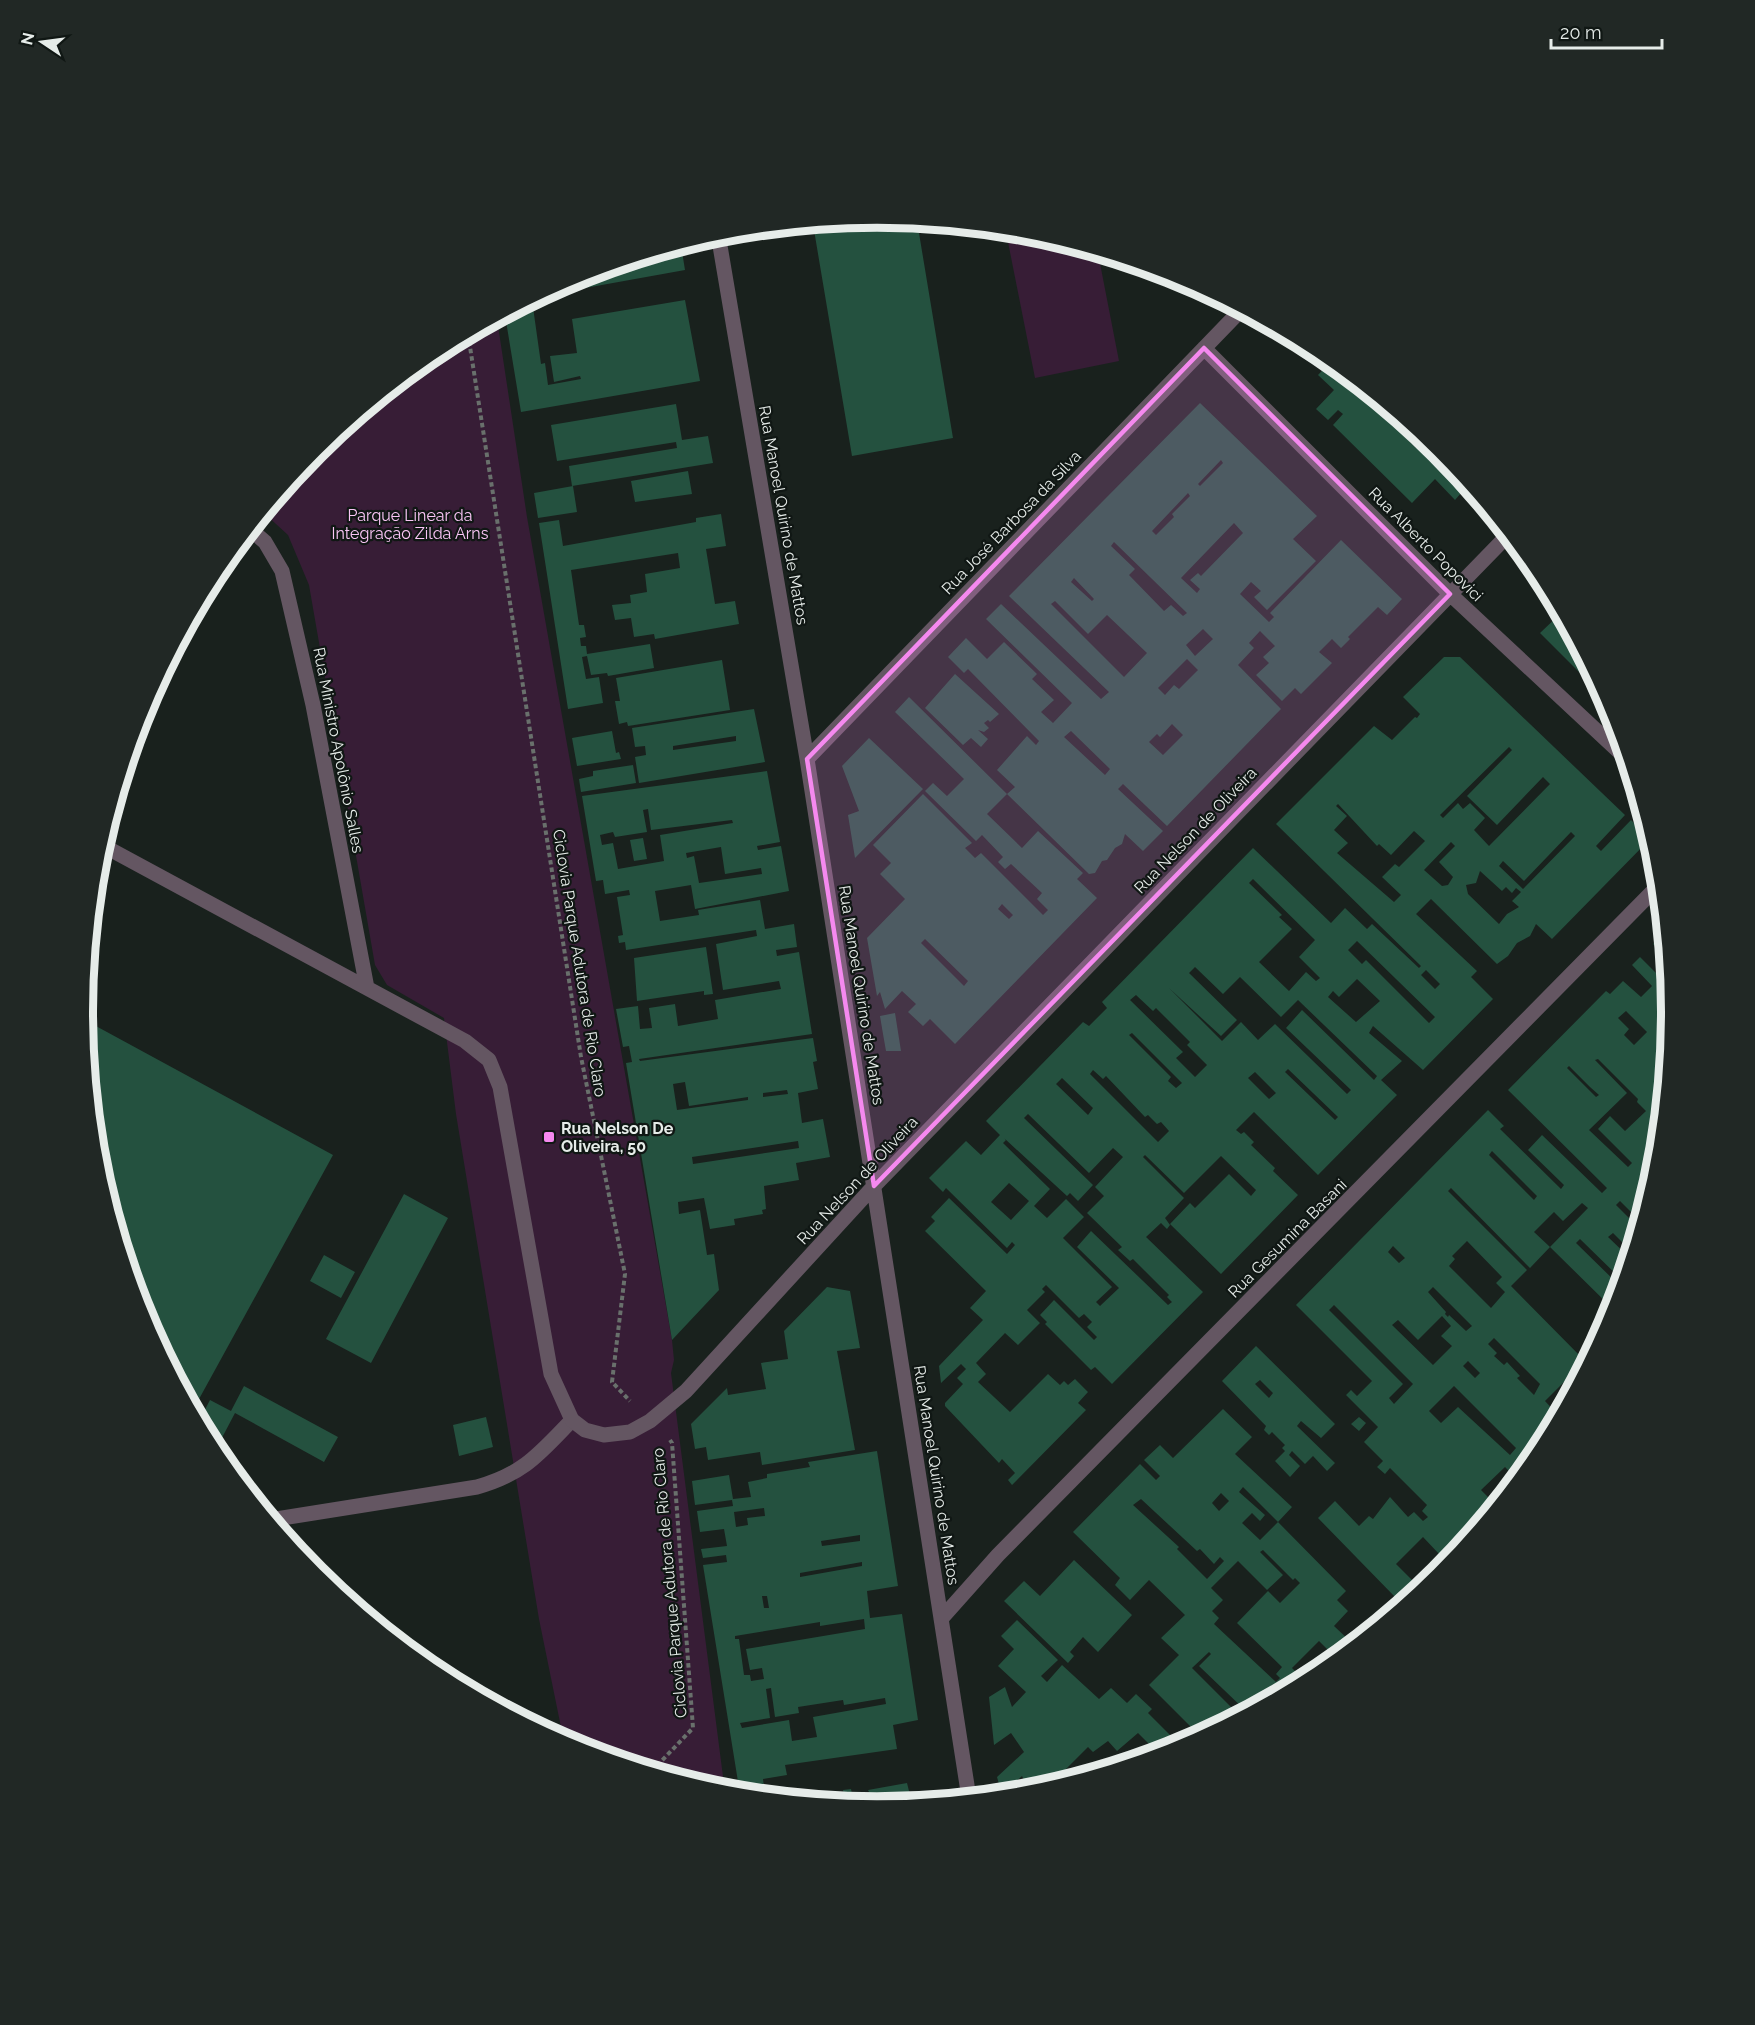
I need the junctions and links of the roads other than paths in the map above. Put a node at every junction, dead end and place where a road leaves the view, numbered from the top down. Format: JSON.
{"nodes":[{"id":1,"x":720,"y":244,"type":"edge"},
{"id":2,"x":1236,"y":315,"type":"edge"},
{"id":3,"x":1204,"y":348,"type":"junction"},
{"id":4,"x":256,"y":534,"type":"edge"},
{"id":5,"x":1503,"y":540,"type":"edge"},
{"id":6,"x":1450,"y":594,"type":"junction"},
{"id":7,"x":1616,"y":749,"type":"edge"},
{"id":8,"x":807,"y":759,"type":"junction"},
{"id":9,"x":110,"y":849,"type":"edge"},
{"id":10,"x":1652,"y":892,"type":"edge"},
{"id":11,"x":367,"y":988,"type":"junction"},
{"id":12,"x":874,"y":1186,"type":"junction"},
{"id":13,"x":572,"y":1420,"type":"junction"},
{"id":14,"x":279,"y":1519,"type":"edge"},
{"id":15,"x":940,"y":1619,"type":"junction"},
{"id":16,"x":968,"y":1791,"type":"edge"}],
"edges":[{"from":1,"to":8,"type":"street","name":"Rua Manoel Quirino de Mattos"},
{"from":2,"to":3,"type":"street","name":"Rua José Barbosa da Silva"},
{"from":3,"to":6,"type":"street","name":"Rua Alberto Popovici"},
{"from":3,"to":8,"type":"street","name":"Rua José Barbosa da Silva"},
{"from":4,"to":11,"type":"street","name":"Rua Ministro Apolônio Salles"},
{"from":5,"to":6,"type":"street","name":"Rua Nelson de Oliveira"},
{"from":6,"to":7,"type":"street","name":"Rua Alberto Popovici"},
{"from":6,"to":12,"type":"street","name":"Rua Nelson de Oliveira"},
{"from":8,"to":12,"type":"street","name":"Rua Manoel Quirino de Mattos"},
{"from":9,"to":11,"type":"street"},
{"from":10,"to":15,"type":"street","name":"Rua Gesumina Basani"},
{"from":11,"to":13,"type":"street"},
{"from":12,"to":13,"type":"street","name":"Rua Nelson de Oliveira"},
{"from":12,"to":15,"type":"street","name":"Rua Manoel Quirino de Mattos"},
{"from":13,"to":14,"type":"street"},
{"from":15,"to":16,"type":"street","name":"Rua Manoel Quirino de Mattos"}]}
